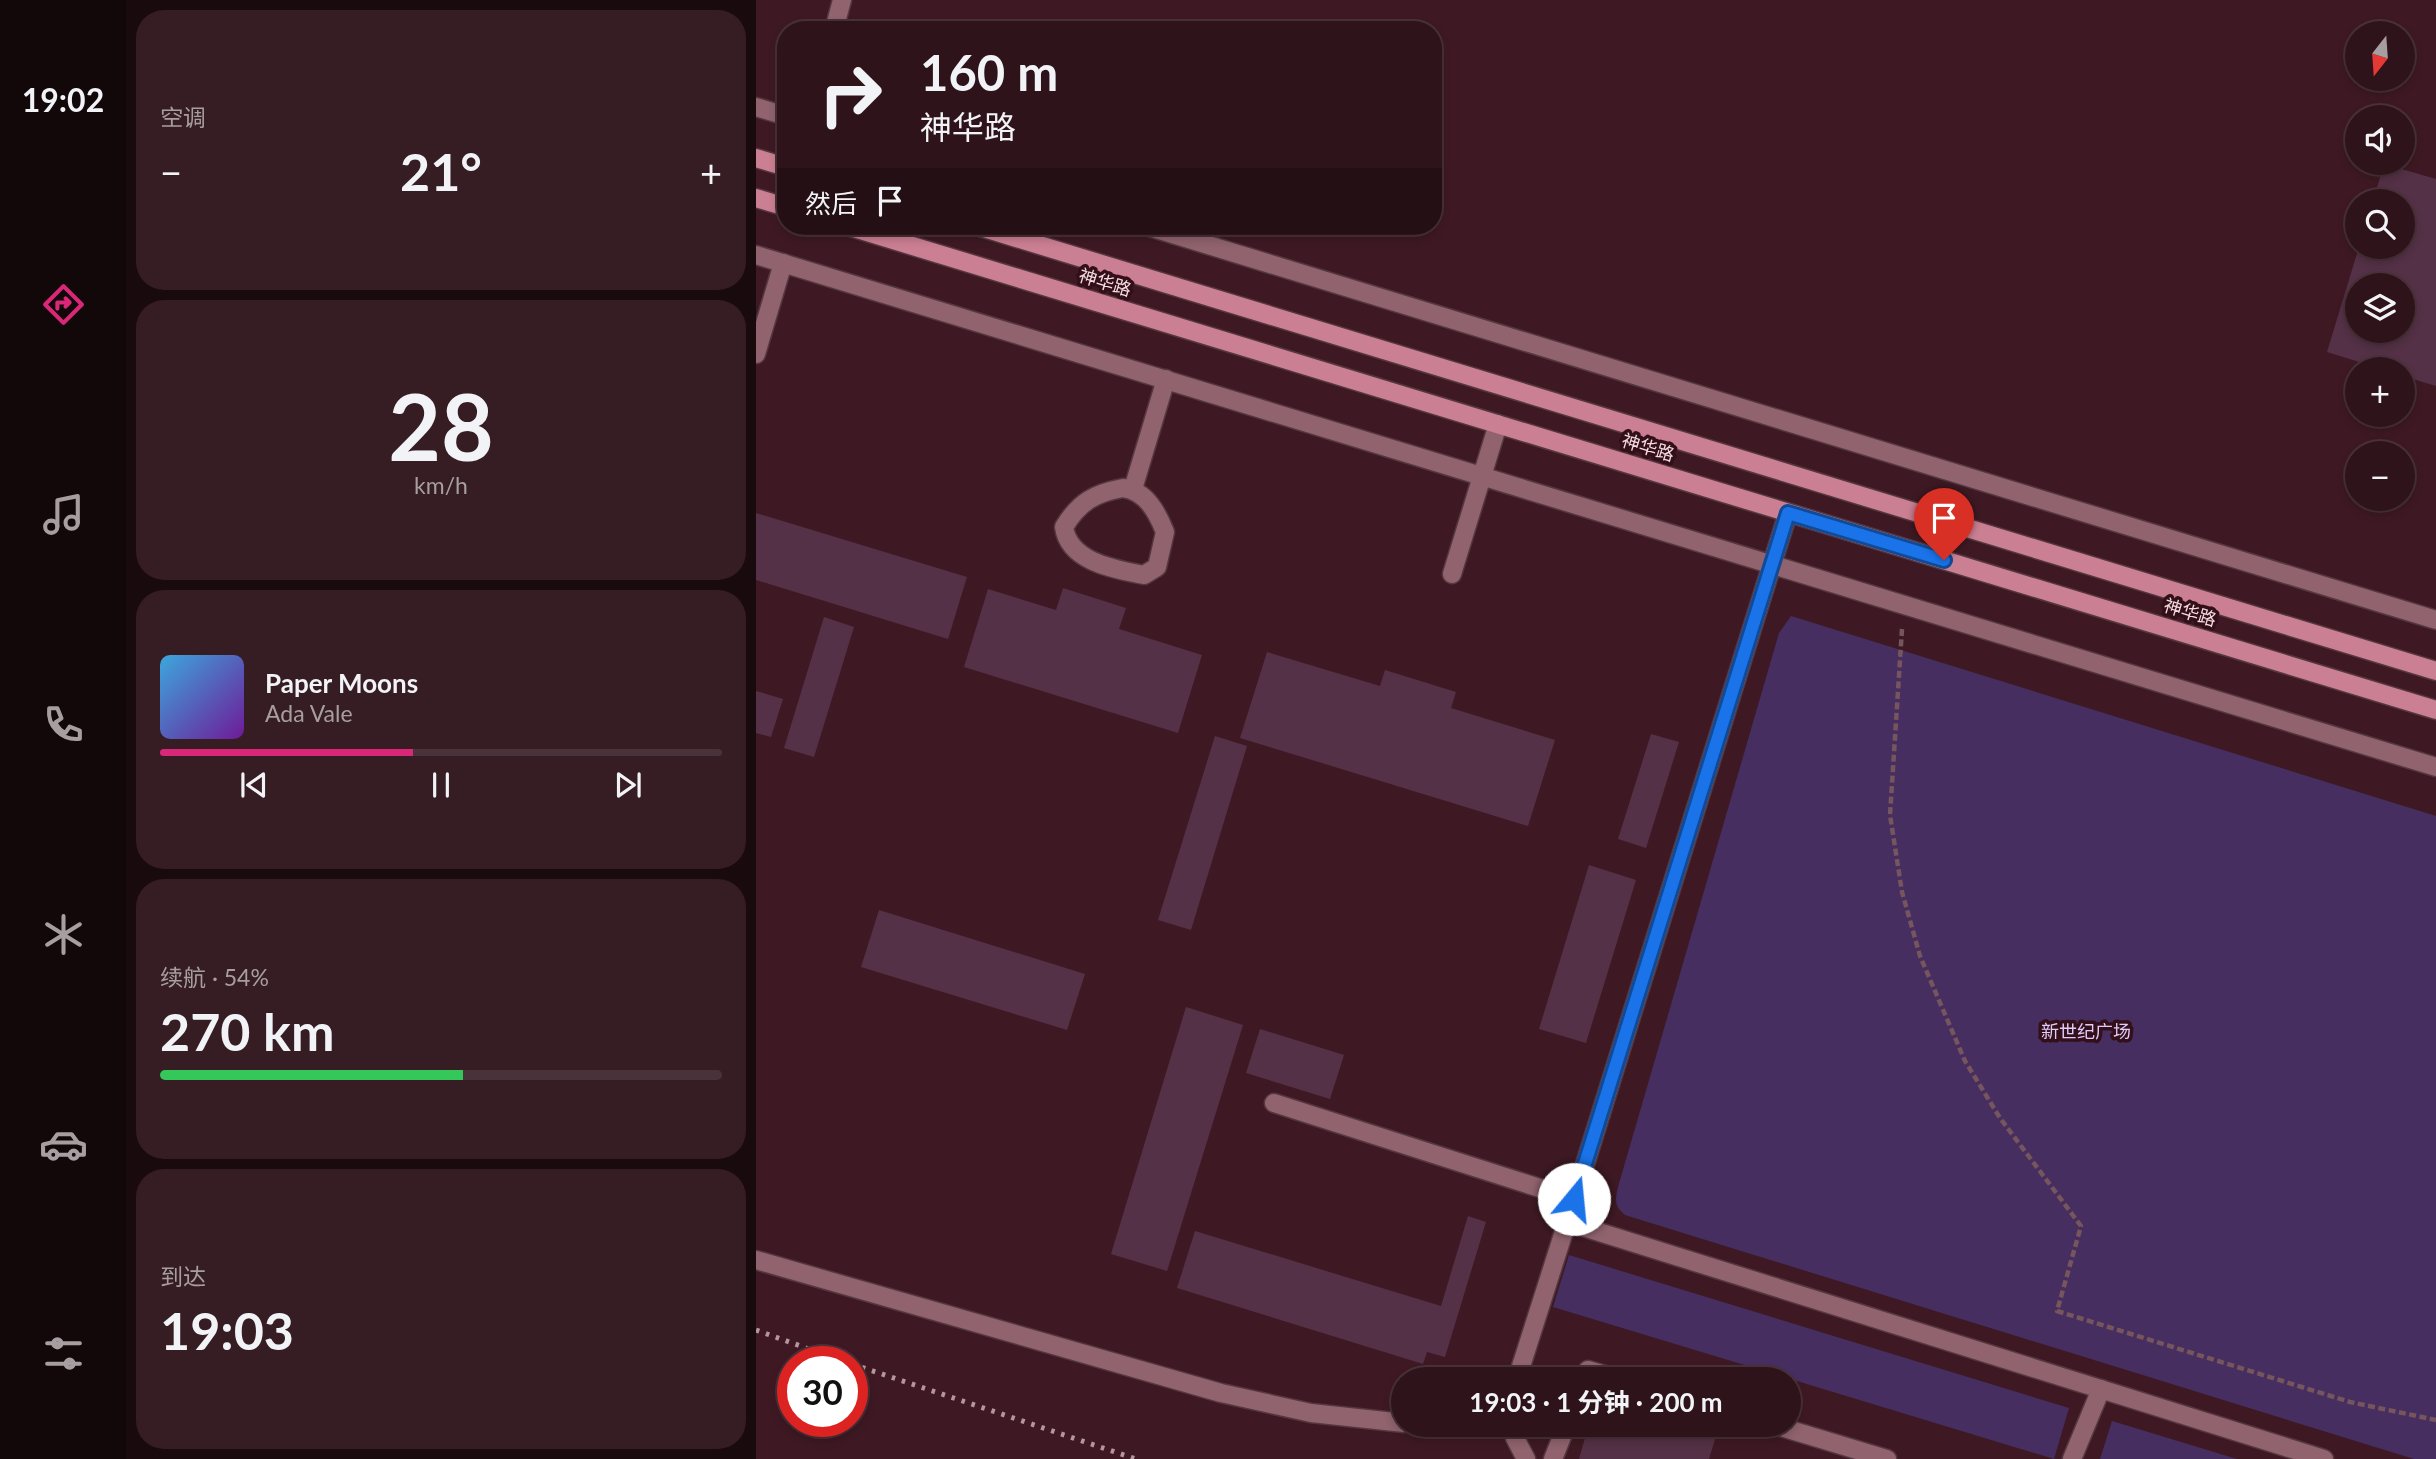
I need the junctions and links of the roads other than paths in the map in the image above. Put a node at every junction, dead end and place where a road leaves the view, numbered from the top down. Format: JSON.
{"nodes":[{"id":1,"x":842,"y":0,"type":"edge"},
{"id":2,"x":836,"y":21,"type":"edge"},
{"id":3,"x":756,"y":107,"type":"edge"},
{"id":4,"x":777,"y":113,"type":"edge"},
{"id":5,"x":756,"y":158,"type":"edge"},
{"id":6,"x":777,"y":164,"type":"edge"},
{"id":7,"x":756,"y":198,"type":"edge"},
{"id":8,"x":777,"y":204,"type":"edge"},
{"id":9,"x":877,"y":235,"type":"edge"},
{"id":10,"x":1007,"y":235,"type":"edge"},
{"id":11,"x":1175,"y":235,"type":"edge"},
{"id":12,"x":756,"y":255,"type":"edge"},
{"id":13,"x":783,"y":263,"type":"junction"},
{"id":14,"x":756,"y":354,"type":"edge"},
{"id":15,"x":1166,"y":379,"type":"junction"},
{"id":16,"x":1498,"y":424,"type":"junction"},
{"id":17,"x":1482,"y":475,"type":"junction"},
{"id":18,"x":1133,"y":489,"type":"junction"},
{"id":19,"x":1788,"y":513,"type":"junction"},
{"id":20,"x":1773,"y":564,"type":"junction"},
{"id":21,"x":1451,"y":574,"type":"dead end"},
{"id":22,"x":2436,"y":620,"type":"edge"},
{"id":23,"x":2436,"y":671,"type":"edge"},
{"id":24,"x":2436,"y":710,"type":"edge"},
{"id":25,"x":2436,"y":767,"type":"edge"},
{"id":26,"x":1274,"y":1103,"type":"dead end"},
{"id":27,"x":1574,"y":1199,"type":"junction"},
{"id":28,"x":1567,"y":1222,"type":"junction"},
{"id":29,"x":756,"y":1260,"type":"edge"},
{"id":30,"x":1521,"y":1367,"type":"edge"},
{"id":31,"x":2101,"y":1389,"type":"junction"},
{"id":32,"x":1391,"y":1422,"type":"edge"},
{"id":33,"x":1801,"y":1433,"type":"edge"},
{"id":34,"x":1515,"y":1437,"type":"edge"},
{"id":35,"x":1562,"y":1437,"type":"edge"},
{"id":36,"x":1525,"y":1459,"type":"edge"},
{"id":37,"x":1553,"y":1459,"type":"edge"},
{"id":38,"x":1887,"y":1459,"type":"edge"},
{"id":39,"x":2072,"y":1459,"type":"edge"},
{"id":40,"x":2324,"y":1459,"type":"edge"}],
"edges":[{"from":1,"to":2,"type":"street"},
{"from":3,"to":4,"type":"street"},
{"from":5,"to":6,"type":"main road"},
{"from":7,"to":8,"type":"main road"},
{"from":9,"to":16,"type":"main road","name":"神华路"},
{"from":10,"to":23,"type":"main road","name":"神华路"},
{"from":11,"to":22,"type":"street"},
{"from":12,"to":13,"type":"street"},
{"from":13,"to":14,"type":"street"},
{"from":13,"to":15,"type":"street"},
{"from":15,"to":17,"type":"street"},
{"from":15,"to":18,"type":"street"},
{"from":16,"to":17,"type":"street"},
{"from":16,"to":19,"type":"main road","name":"神华路"},
{"from":17,"to":20,"type":"street"},
{"from":17,"to":21,"type":"street"},
{"from":18,"to":18,"type":"street"},
{"from":19,"to":20,"type":"street"},
{"from":19,"to":24,"type":"main road","name":"神华路"},
{"from":20,"to":25,"type":"street"},
{"from":20,"to":27,"type":"street"},
{"from":26,"to":27,"type":"street"},
{"from":27,"to":28,"type":"street"},
{"from":28,"to":30,"type":"street"},
{"from":28,"to":31,"type":"street"},
{"from":29,"to":32,"type":"street"},
{"from":31,"to":39,"type":"street"},
{"from":31,"to":40,"type":"street"},
{"from":33,"to":38,"type":"street"},
{"from":34,"to":36,"type":"street"},
{"from":35,"to":37,"type":"street"}]}
